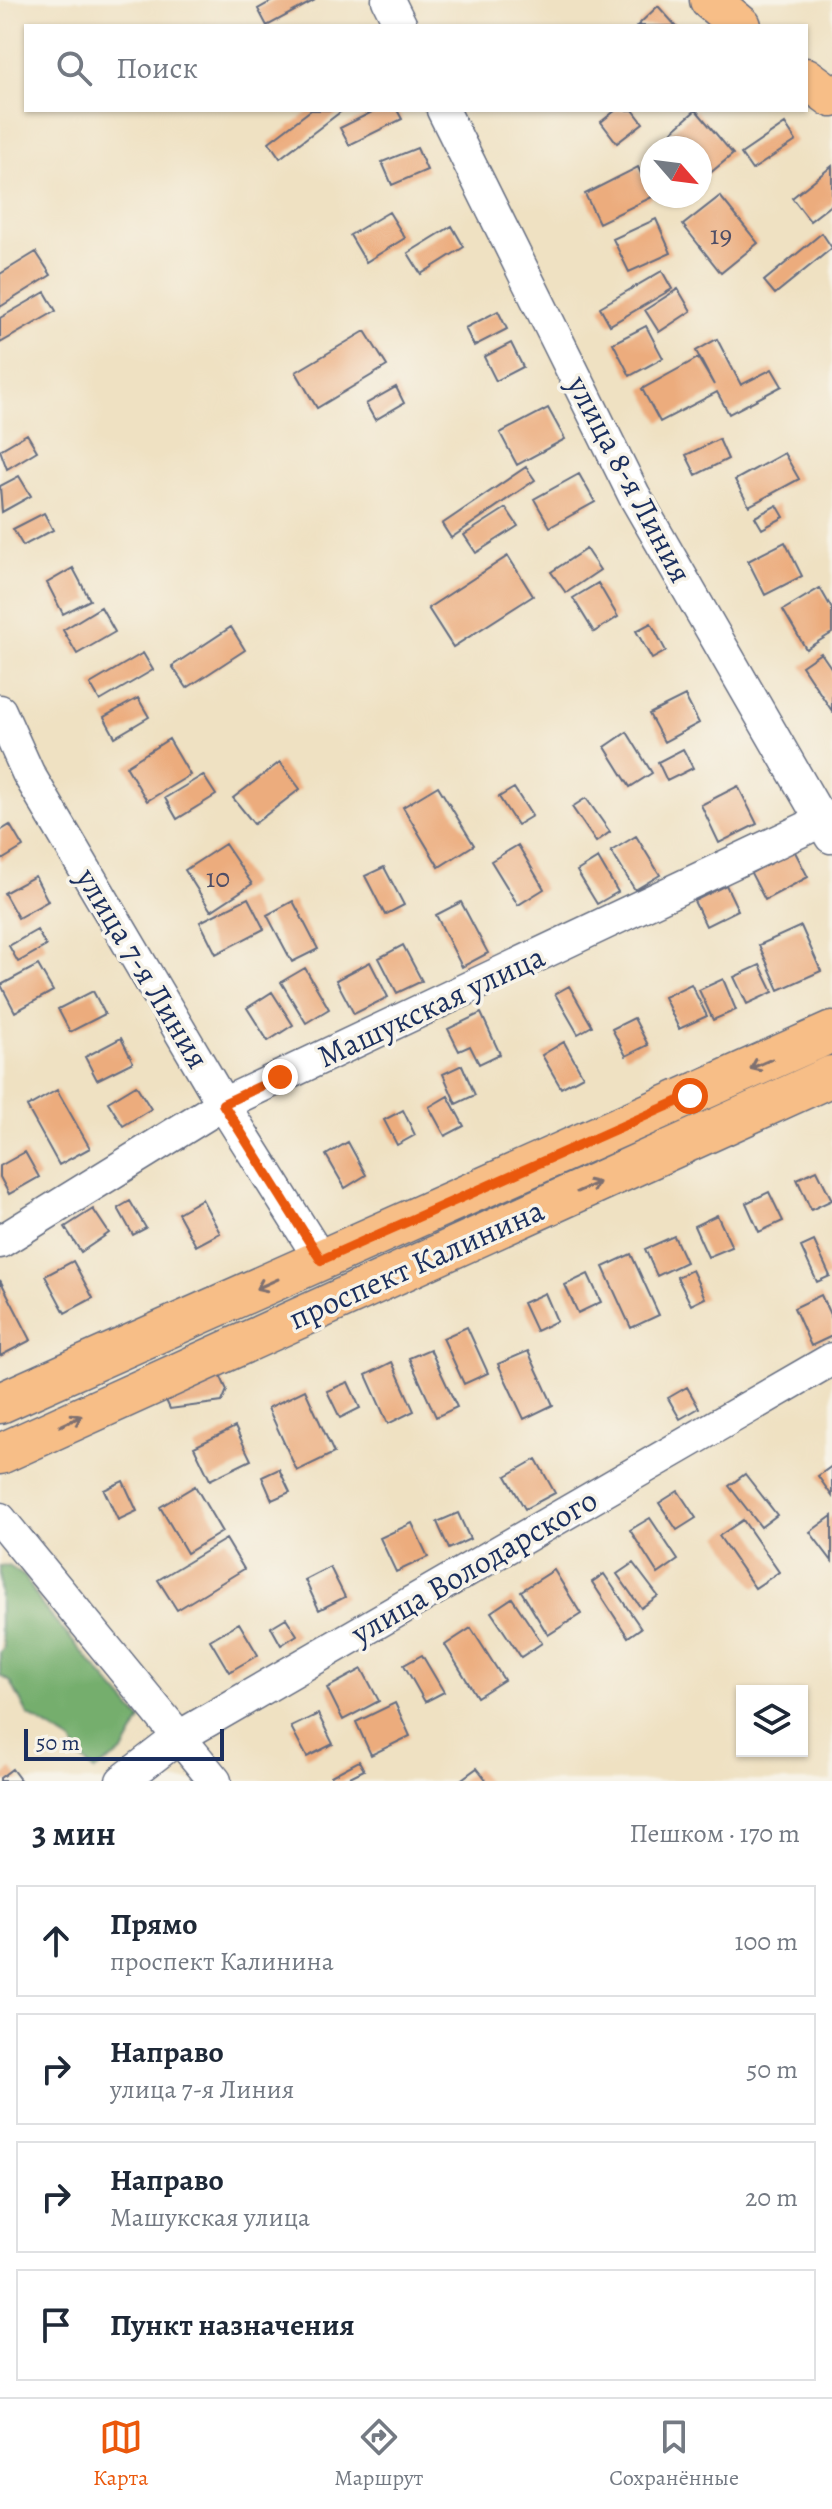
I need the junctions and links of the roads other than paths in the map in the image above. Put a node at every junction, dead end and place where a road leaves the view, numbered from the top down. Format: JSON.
{"nodes":[{"id":1,"x":388,"y":0,"type":"edge"},
{"id":2,"x":710,"y":0,"type":"edge"},
{"id":3,"x":400,"y":24,"type":"edge"},
{"id":4,"x":739,"y":24,"type":"edge"},
{"id":5,"x":808,"y":79,"type":"edge"},
{"id":6,"x":832,"y":97,"type":"edge"},
{"id":7,"x":444,"y":112,"type":"edge"},
{"id":8,"x":0,"y":711,"type":"edge"},
{"id":9,"x":829,"y":825,"type":"edge"},
{"id":10,"x":832,"y":1032,"type":"edge"},
{"id":11,"x":832,"y":1076,"type":"edge"},
{"id":12,"x":223,"y":1104,"type":"junction"},
{"id":13,"x":0,"y":1242,"type":"edge"},
{"id":14,"x":321,"y":1260,"type":"junction"},
{"id":15,"x":832,"y":1359,"type":"edge"},
{"id":16,"x":0,"y":1403,"type":"edge"},
{"id":17,"x":0,"y":1454,"type":"edge"},
{"id":18,"x":0,"y":1520,"type":"edge"},
{"id":19,"x":179,"y":1737,"type":"junction"},
{"id":20,"x":122,"y":1781,"type":"edge"},
{"id":21,"x":215,"y":1781,"type":"edge"}],
"edges":[{"from":1,"to":3,"type":"street"},
{"from":2,"to":4,"type":"main road"},
{"from":5,"to":6,"type":"main road"},
{"from":7,"to":9,"type":"street","name":"улица 8-я Линия"},
{"from":8,"to":12,"type":"street","name":"улица 7-я Линия"},
{"from":9,"to":12,"type":"street","name":"Машукская улица"},
{"from":10,"to":14,"type":"main road","name":"проспект Калинина","one_way":true},
{"from":17,"to":11,"type":"main road","name":"проспект Калинина","one_way":true},
{"from":12,"to":13,"type":"street","name":"Машукская улица"},
{"from":12,"to":14,"type":"street","name":"улица 7-я Линия"},
{"from":14,"to":16,"type":"main road","name":"проспект Калинина","one_way":true},
{"from":15,"to":19,"type":"street","name":"улица Володарского"},
{"from":18,"to":19,"type":"street"},
{"from":19,"to":20,"type":"street","name":"улица Володарского"},
{"from":19,"to":21,"type":"street"}]}
